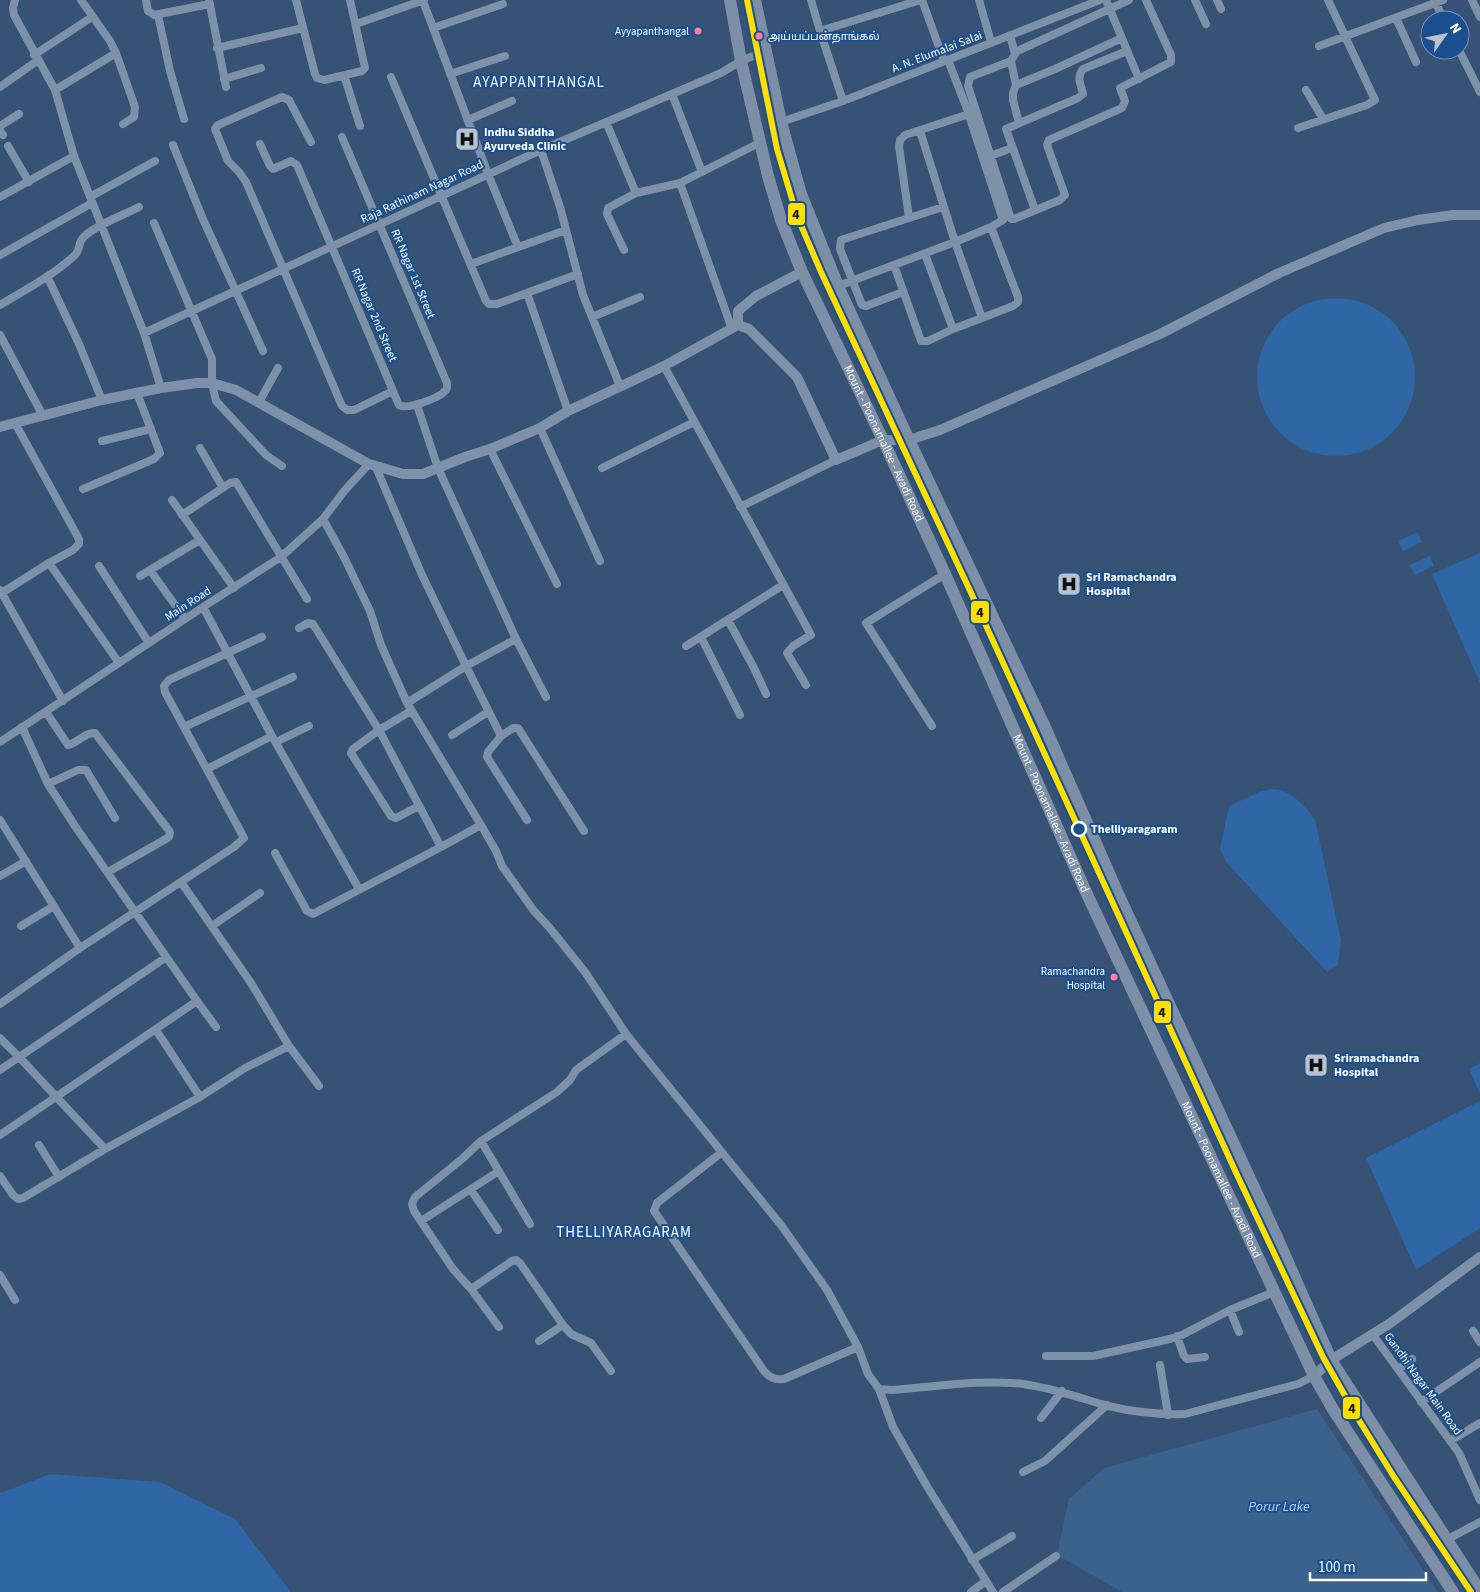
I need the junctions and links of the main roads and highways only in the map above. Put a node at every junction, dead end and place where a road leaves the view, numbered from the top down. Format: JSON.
{"nodes":[{"id":1,"x":730,"y":0,"type":"edge"},
{"id":2,"x":755,"y":0,"type":"edge"},
{"id":3,"x":1452,"y":1592,"type":"edge"},
{"id":4,"x":1480,"y":1592,"type":"edge"}],
"edges":[{"from":1,"to":3,"type":"main road","name":"Mount - Poonamallee - Avadi Road"},
{"from":2,"to":4,"type":"main road","name":"Mount - Poonamallee - Avadi Road"}]}
